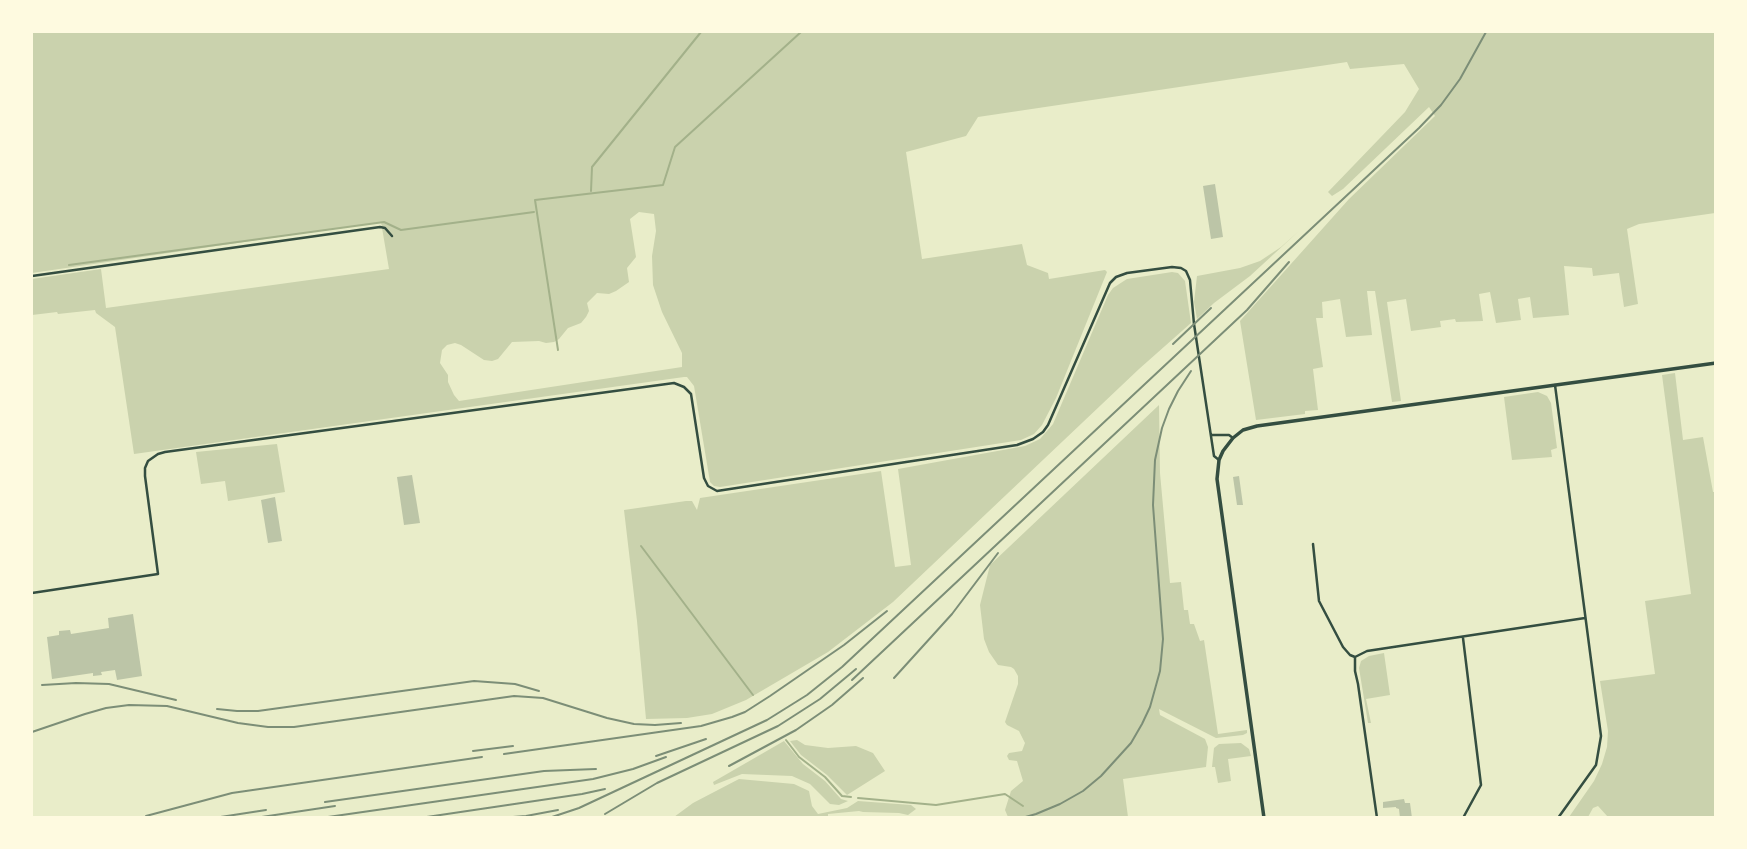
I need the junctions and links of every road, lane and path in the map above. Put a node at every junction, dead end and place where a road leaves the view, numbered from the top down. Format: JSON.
{"nodes":[{"id":1,"x":392,"y":236,"type":"dead end"},
{"id":2,"x":32,"y":276,"type":"edge"},
{"id":3,"x":1716,"y":363,"type":"edge"},
{"id":4,"x":1555,"y":384,"type":"junction"},
{"id":5,"x":1211,"y":435,"type":"junction"},
{"id":6,"x":1233,"y":438,"type":"junction"},
{"id":7,"x":1219,"y":460,"type":"junction"},
{"id":8,"x":1312,"y":544,"type":"dead end"},
{"id":9,"x":32,"y":593,"type":"edge"},
{"id":10,"x":1585,"y":618,"type":"junction"},
{"id":11,"x":1463,"y":637,"type":"junction"},
{"id":12,"x":1355,"y":657,"type":"junction"},
{"id":13,"x":1264,"y":817,"type":"edge"},
{"id":14,"x":1377,"y":817,"type":"edge"},
{"id":15,"x":1463,"y":817,"type":"edge"},
{"id":16,"x":1558,"y":817,"type":"edge"}],
"edges":[{"from":1,"to":2,"type":"street"},
{"from":3,"to":4,"type":"street"},
{"from":4,"to":6,"type":"street"},
{"from":4,"to":10,"type":"street"},
{"from":5,"to":6,"type":"street"},
{"from":5,"to":7,"type":"street"},
{"from":5,"to":9,"type":"street"},
{"from":6,"to":7,"type":"street"},
{"from":7,"to":13,"type":"street"},
{"from":8,"to":12,"type":"street"},
{"from":10,"to":11,"type":"street"},
{"from":10,"to":16,"type":"street"},
{"from":11,"to":12,"type":"street"},
{"from":11,"to":15,"type":"street"},
{"from":12,"to":14,"type":"street"}]}
